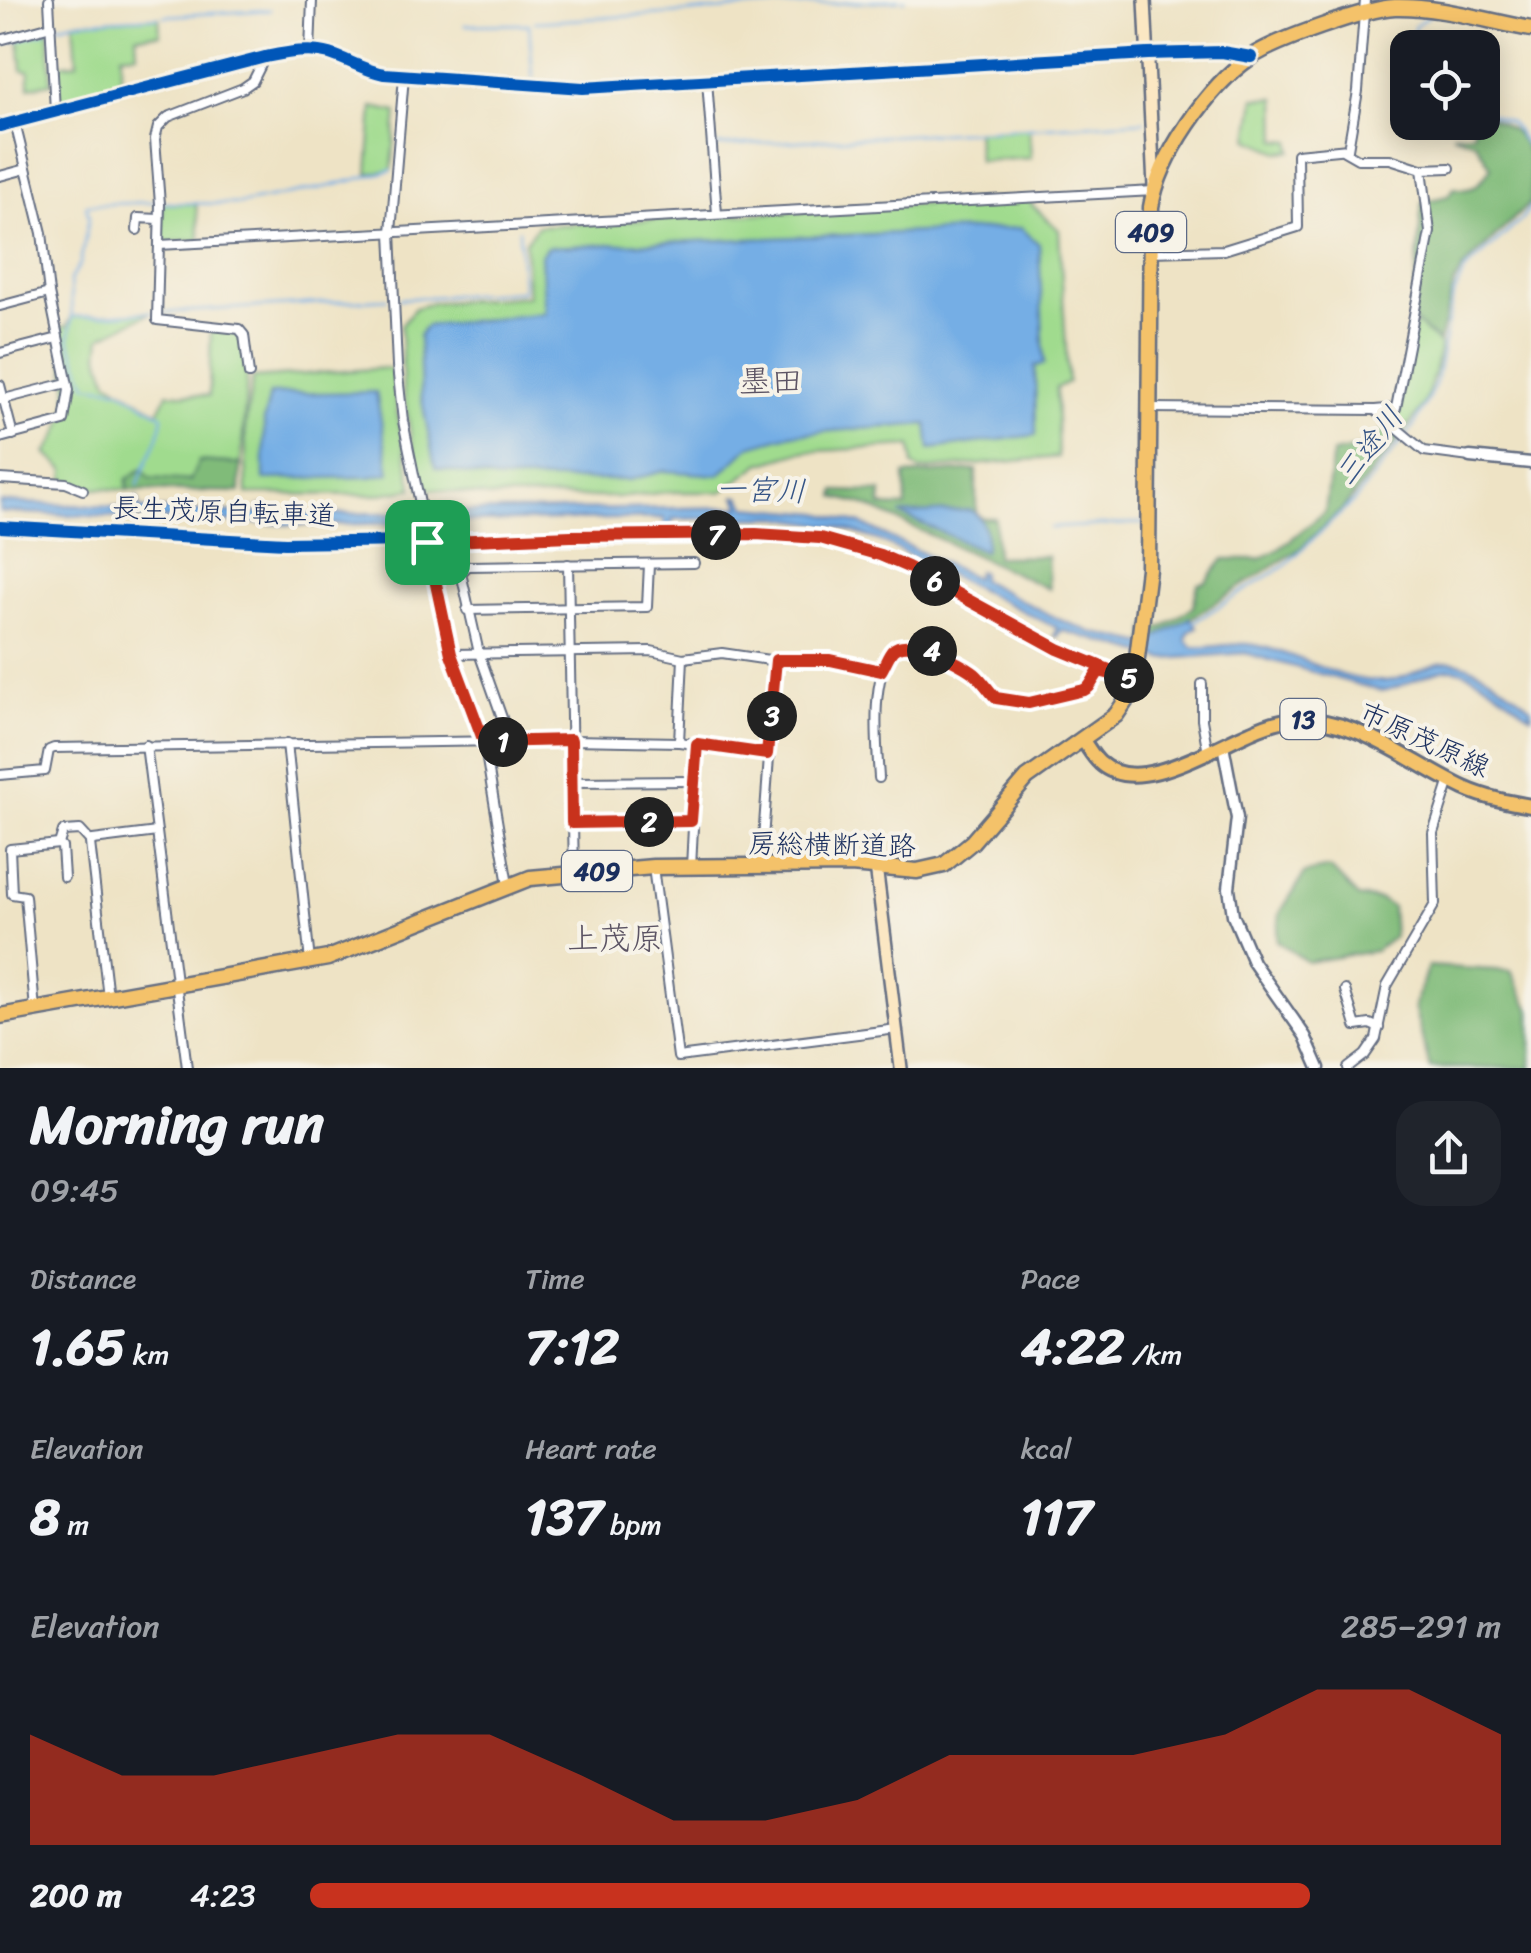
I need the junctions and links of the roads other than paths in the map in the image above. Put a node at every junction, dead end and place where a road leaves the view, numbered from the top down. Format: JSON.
{"nodes":[{"id":1,"x":50,"y":0,"type":"edge"},
{"id":2,"x":312,"y":0,"type":"edge"},
{"id":3,"x":1145,"y":0,"type":"edge"},
{"id":4,"x":1364,"y":6,"type":"edge"},
{"id":5,"x":50,"y":26,"type":"junction"},
{"id":6,"x":1531,"y":29,"type":"edge"},
{"id":7,"x":0,"y":40,"type":"edge"},
{"id":8,"x":310,"y":51,"type":"junction"},
{"id":9,"x":1148,"y":54,"type":"junction"},
{"id":10,"x":1251,"y":56,"type":"junction"},
{"id":11,"x":265,"y":57,"type":"junction"},
{"id":12,"x":404,"y":76,"type":"junction"},
{"id":13,"x":707,"y":80,"type":"junction"},
{"id":14,"x":55,"y":111,"type":"junction"},
{"id":15,"x":14,"y":123,"type":"junction"},
{"id":16,"x":0,"y":126,"type":"edge"},
{"id":17,"x":1344,"y":152,"type":"junction"},
{"id":18,"x":1450,"y":168,"type":"dead end"},
{"id":19,"x":26,"y":169,"type":"junction"},
{"id":20,"x":1422,"y":169,"type":"junction"},
{"id":21,"x":0,"y":176,"type":"edge"},
{"id":22,"x":1154,"y":191,"type":"junction"},
{"id":23,"x":716,"y":214,"type":"junction"},
{"id":24,"x":160,"y":218,"type":"junction"},
{"id":25,"x":137,"y":230,"type":"dead end"},
{"id":26,"x":391,"y":232,"type":"junction"},
{"id":27,"x":159,"y":246,"type":"junction"},
{"id":28,"x":1150,"y":252,"type":"junction"},
{"id":29,"x":50,"y":293,"type":"junction"},
{"id":30,"x":0,"y":306,"type":"edge"},
{"id":31,"x":58,"y":338,"type":"junction"},
{"id":32,"x":0,"y":353,"type":"edge"},
{"id":33,"x":249,"y":374,"type":"dead end"},
{"id":34,"x":67,"y":383,"type":"junction"},
{"id":35,"x":0,"y":385,"type":"edge"},
{"id":36,"x":2,"y":399,"type":"edge"},
{"id":37,"x":1150,"y":408,"type":"junction"},
{"id":38,"x":1375,"y":410,"type":"junction"},
{"id":39,"x":14,"y":435,"type":"junction"},
{"id":40,"x":0,"y":438,"type":"edge"},
{"id":41,"x":1470,"y":457,"type":"joint"},
{"id":42,"x":1531,"y":464,"type":"edge"},
{"id":43,"x":0,"y":479,"type":"edge"},
{"id":44,"x":83,"y":490,"type":"dead end"},
{"id":45,"x":694,"y":563,"type":"dead end"},
{"id":46,"x":568,"y":564,"type":"junction"},
{"id":47,"x":649,"y":564,"type":"junction"},
{"id":48,"x":568,"y":608,"type":"junction"},
{"id":49,"x":466,"y":610,"type":"junction"},
{"id":50,"x":569,"y":652,"type":"junction"},
{"id":51,"x":478,"y":653,"type":"junction"},
{"id":52,"x":451,"y":654,"type":"junction"},
{"id":53,"x":683,"y":658,"type":"junction"},
{"id":54,"x":776,"y":660,"type":"junction"},
{"id":55,"x":881,"y":671,"type":"junction"},
{"id":56,"x":1134,"y":680,"type":"junction"},
{"id":57,"x":1202,"y":684,"type":"dead end"},
{"id":58,"x":1082,"y":738,"type":"junction"},
{"id":59,"x":571,"y":740,"type":"junction"},
{"id":60,"x":484,"y":742,"type":"junction"},
{"id":61,"x":511,"y":742,"type":"junction"},
{"id":62,"x":680,"y":742,"type":"junction"},
{"id":63,"x":286,"y":743,"type":"junction"},
{"id":64,"x":697,"y":744,"type":"junction"},
{"id":65,"x":146,"y":745,"type":"junction"},
{"id":66,"x":1223,"y":746,"type":"junction"},
{"id":67,"x":1208,"y":753,"type":"junction"},
{"id":68,"x":767,"y":754,"type":"junction"},
{"id":69,"x":0,"y":774,"type":"edge"},
{"id":70,"x":879,"y":778,"type":"dead end"},
{"id":71,"x":694,"y":780,"type":"junction"},
{"id":72,"x":1450,"y":780,"type":"junction"},
{"id":73,"x":572,"y":782,"type":"junction"},
{"id":74,"x":1531,"y":806,"type":"edge"},
{"id":75,"x":691,"y":821,"type":"junction"},
{"id":76,"x":572,"y":823,"type":"junction"},
{"id":77,"x":157,"y":832,"type":"junction"},
{"id":78,"x":91,"y":842,"type":"junction"},
{"id":79,"x":58,"y":844,"type":"junction"},
{"id":80,"x":876,"y":866,"type":"junction"},
{"id":81,"x":761,"y":867,"type":"junction"},
{"id":82,"x":653,"y":868,"type":"junction"},
{"id":83,"x":691,"y":868,"type":"junction"},
{"id":84,"x":574,"y":872,"type":"junction"},
{"id":85,"x":64,"y":877,"type":"dead end"},
{"id":86,"x":508,"y":884,"type":"junction"},
{"id":87,"x":310,"y":962,"type":"junction"},
{"id":88,"x":176,"y":984,"type":"junction"},
{"id":89,"x":1345,"y":990,"type":"dead end"},
{"id":90,"x":108,"y":997,"type":"junction"},
{"id":91,"x":36,"y":1010,"type":"junction"},
{"id":92,"x":0,"y":1016,"type":"edge"},
{"id":93,"x":1379,"y":1028,"type":"junction"},
{"id":94,"x":896,"y":1029,"type":"junction"},
{"id":95,"x":187,"y":1068,"type":"edge"},
{"id":96,"x":901,"y":1068,"type":"edge"},
{"id":97,"x":1318,"y":1068,"type":"edge"},
{"id":98,"x":1348,"y":1068,"type":"edge"}],
"edges":[{"from":1,"to":5,"type":"street"},
{"from":2,"to":8,"type":"street"},
{"from":3,"to":9,"type":"main road"},
{"from":4,"to":6,"type":"highway","name":"房総横断道路","number":"409"},
{"from":4,"to":10,"type":"highway","name":"房総横断道路","number":"409"},
{"from":4,"to":17,"type":"street"},
{"from":5,"to":7,"type":"street"},
{"from":5,"to":14,"type":"street"},
{"from":8,"to":11,"type":"street"},
{"from":8,"to":12,"type":"street"},
{"from":9,"to":10,"type":"street"},
{"from":9,"to":13,"type":"street"},
{"from":9,"to":22,"type":"main road"},
{"from":10,"to":22,"type":"highway","name":"房総横断道路","number":"409"},
{"from":11,"to":14,"type":"street"},
{"from":11,"to":24,"type":"street"},
{"from":12,"to":13,"type":"street"},
{"from":12,"to":26,"type":"street"},
{"from":13,"to":23,"type":"street"},
{"from":14,"to":15,"type":"street"},
{"from":15,"to":16,"type":"street"},
{"from":15,"to":19,"type":"street"},
{"from":17,"to":20,"type":"street"},
{"from":17,"to":28,"type":"street"},
{"from":18,"to":20,"type":"street"},
{"from":19,"to":21,"type":"street"},
{"from":19,"to":29,"type":"street"},
{"from":20,"to":38,"type":"street"},
{"from":22,"to":23,"type":"street"},
{"from":22,"to":28,"type":"highway","name":"房総横断道路","number":"409"},
{"from":23,"to":26,"type":"street"},
{"from":24,"to":25,"type":"street"},
{"from":24,"to":27,"type":"street"},
{"from":26,"to":27,"type":"street"},
{"from":26,"to":52,"type":"street"},
{"from":27,"to":33,"type":"street"},
{"from":28,"to":37,"type":"highway","name":"房総横断道路","number":"409"},
{"from":29,"to":30,"type":"street"},
{"from":29,"to":31,"type":"street"},
{"from":31,"to":32,"type":"street"},
{"from":31,"to":34,"type":"street"},
{"from":34,"to":36,"type":"street"},
{"from":34,"to":39,"type":"street"},
{"from":35,"to":36,"type":"street"},
{"from":36,"to":39,"type":"street"},
{"from":37,"to":38,"type":"street"},
{"from":37,"to":56,"type":"highway","name":"房総横断道路","number":"409"},
{"from":38,"to":41,"type":"street"},
{"from":39,"to":40,"type":"street"},
{"from":41,"to":42,"type":"street"},
{"from":43,"to":44,"type":"street"},
{"from":45,"to":47,"type":"street"},
{"from":46,"to":47,"type":"street"},
{"from":46,"to":48,"type":"street"},
{"from":46,"to":49,"type":"street"},
{"from":47,"to":48,"type":"street"},
{"from":48,"to":49,"type":"street"},
{"from":48,"to":50,"type":"street"},
{"from":49,"to":51,"type":"street"},
{"from":50,"to":51,"type":"street"},
{"from":50,"to":53,"type":"street"},
{"from":50,"to":59,"type":"street"},
{"from":51,"to":52,"type":"street"},
{"from":51,"to":61,"type":"street"},
{"from":52,"to":60,"type":"street"},
{"from":53,"to":54,"type":"street"},
{"from":53,"to":62,"type":"street"},
{"from":54,"to":55,"type":"street"},
{"from":54,"to":68,"type":"street"},
{"from":55,"to":56,"type":"street"},
{"from":55,"to":70,"type":"street"},
{"from":56,"to":58,"type":"highway","name":"房総横断道路","number":"409"},
{"from":57,"to":67,"type":"street"},
{"from":58,"to":67,"type":"main road","name":"市原茂原線","number":"13"},
{"from":58,"to":80,"type":"highway","name":"房総横断道路","number":"409"},
{"from":59,"to":61,"type":"street"},
{"from":59,"to":62,"type":"street"},
{"from":59,"to":73,"type":"street"},
{"from":60,"to":61,"type":"street"},
{"from":60,"to":63,"type":"street"},
{"from":60,"to":86,"type":"street"},
{"from":62,"to":64,"type":"street"},
{"from":63,"to":65,"type":"street"},
{"from":63,"to":87,"type":"street"},
{"from":64,"to":68,"type":"street"},
{"from":64,"to":71,"type":"street"},
{"from":65,"to":69,"type":"street"},
{"from":65,"to":77,"type":"street"},
{"from":66,"to":67,"type":"main road","name":"市原茂原線","number":"13"},
{"from":66,"to":72,"type":"main road","name":"市原茂原線","number":"13"},
{"from":66,"to":97,"type":"street"},
{"from":68,"to":81,"type":"street"},
{"from":71,"to":73,"type":"street"},
{"from":71,"to":75,"type":"street"},
{"from":72,"to":74,"type":"main road","name":"市原茂原線","number":"13"},
{"from":72,"to":93,"type":"street"},
{"from":73,"to":76,"type":"street"},
{"from":75,"to":76,"type":"street"},
{"from":75,"to":83,"type":"street"},
{"from":76,"to":84,"type":"street"},
{"from":77,"to":78,"type":"street"},
{"from":77,"to":88,"type":"street"},
{"from":78,"to":79,"type":"street"},
{"from":78,"to":90,"type":"street"},
{"from":79,"to":85,"type":"street"},
{"from":79,"to":91,"type":"street"},
{"from":80,"to":81,"type":"highway","name":"房総横断道路","number":"409"},
{"from":80,"to":94,"type":"main road"},
{"from":81,"to":83,"type":"highway","name":"房総横断道路","number":"409"},
{"from":82,"to":83,"type":"highway","name":"房総横断道路","number":"409"},
{"from":82,"to":84,"type":"highway","name":"房総横断道路","number":"409"},
{"from":82,"to":94,"type":"street"},
{"from":84,"to":86,"type":"highway","name":"房総横断道路","number":"409"},
{"from":86,"to":87,"type":"highway","name":"房総横断道路","number":"409"},
{"from":87,"to":88,"type":"highway","name":"房総横断道路","number":"409"},
{"from":88,"to":90,"type":"highway","name":"房総横断道路","number":"409"},
{"from":88,"to":95,"type":"street"},
{"from":89,"to":93,"type":"street"},
{"from":90,"to":91,"type":"highway","name":"房総横断道路","number":"409"},
{"from":91,"to":92,"type":"highway","name":"房総横断道路","number":"409"},
{"from":93,"to":98,"type":"street"},
{"from":94,"to":96,"type":"main road"}]}
